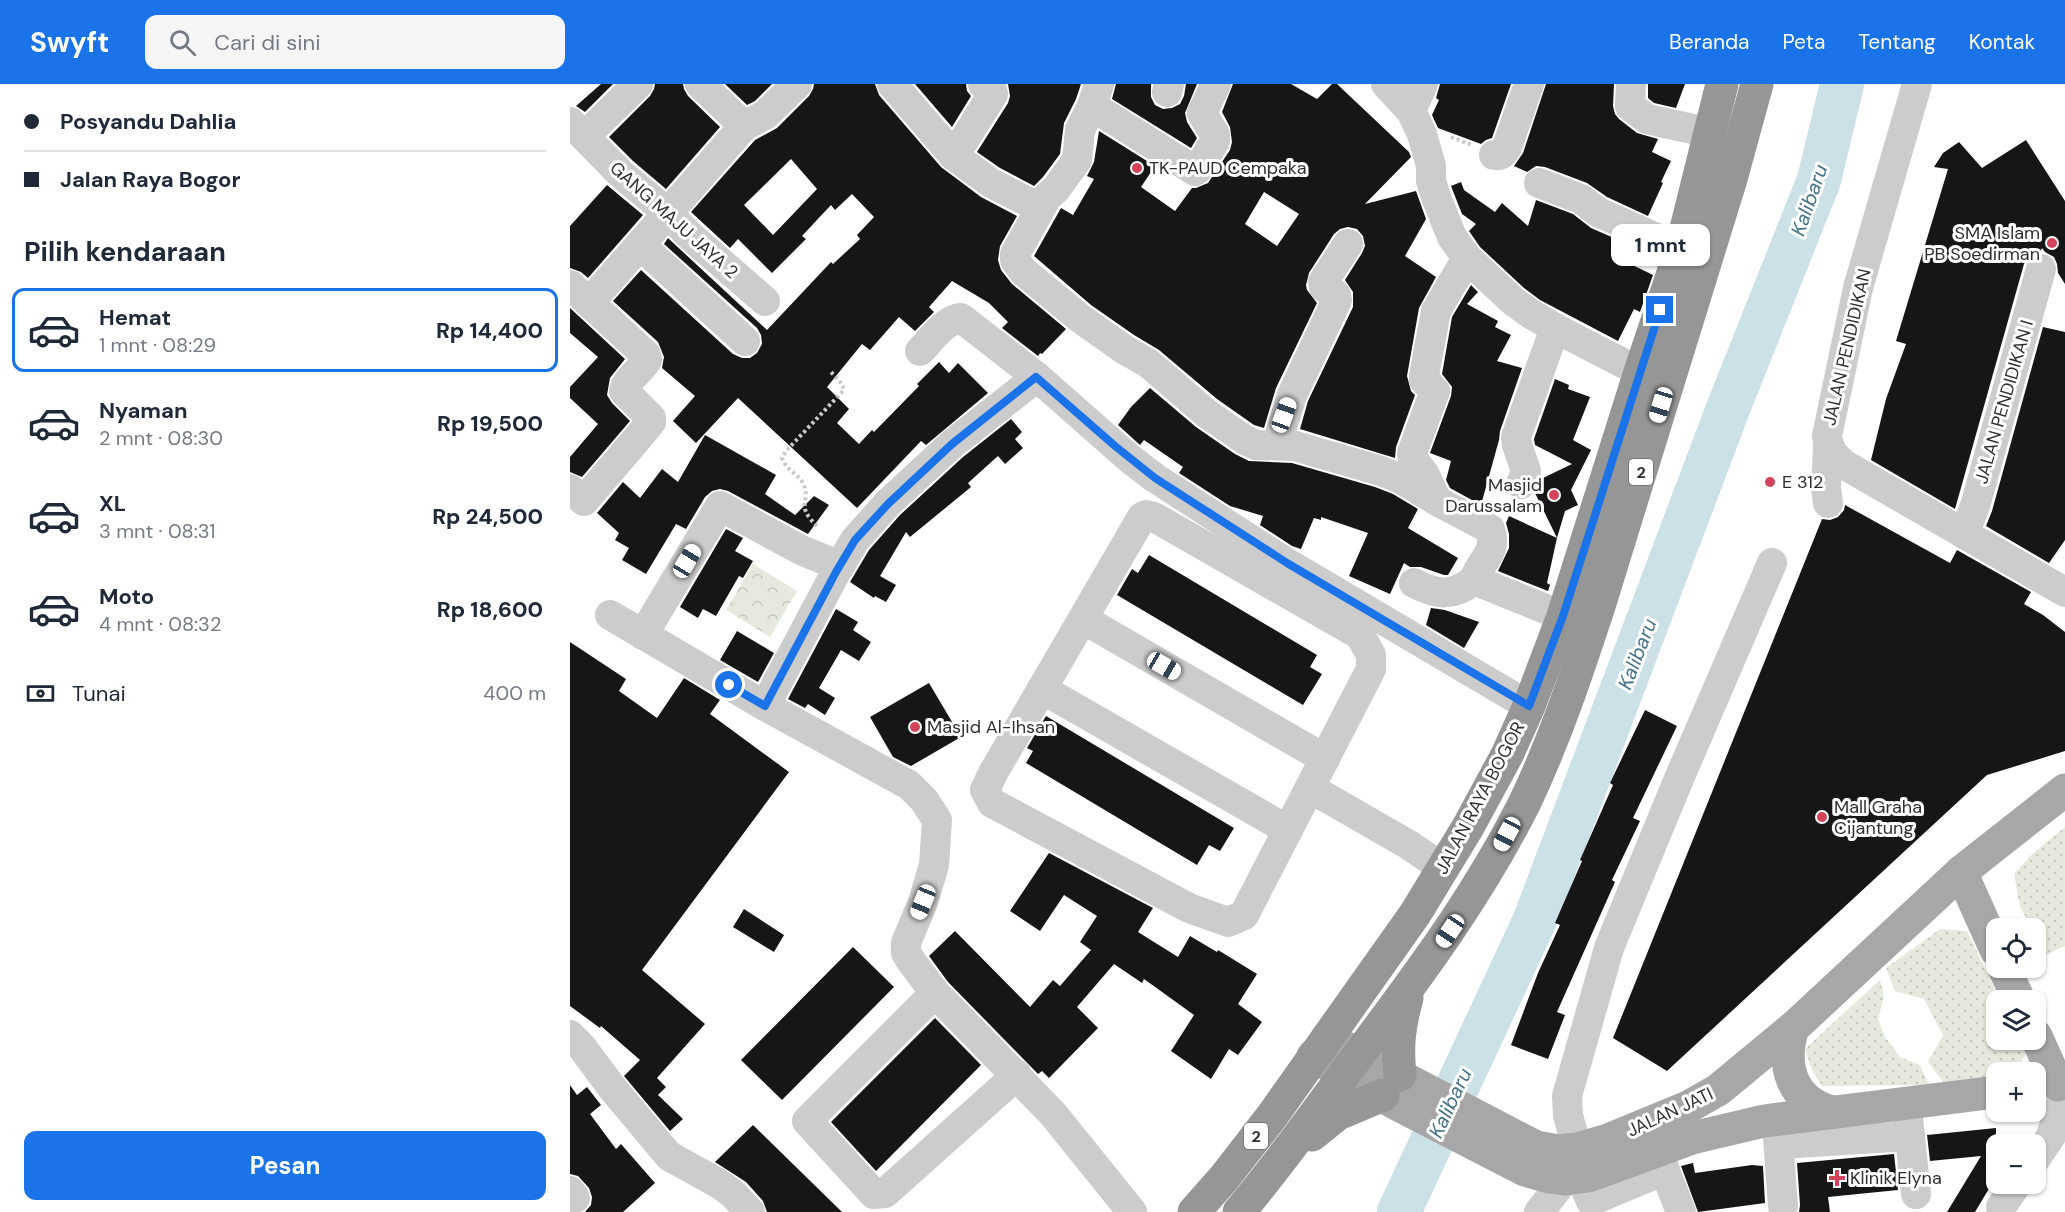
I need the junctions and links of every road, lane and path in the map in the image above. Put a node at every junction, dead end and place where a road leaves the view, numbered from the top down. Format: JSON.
{"nodes":[{"id":1,"x":638,"y":84,"type":"edge"},
{"id":2,"x":700,"y":84,"type":"edge"},
{"id":3,"x":797,"y":84,"type":"edge"},
{"id":4,"x":892,"y":84,"type":"edge"},
{"id":5,"x":983,"y":84,"type":"edge"},
{"id":6,"x":1216,"y":84,"type":"edge"},
{"id":7,"x":1386,"y":84,"type":"edge"},
{"id":8,"x":1423,"y":84,"type":"edge"},
{"id":9,"x":1529,"y":84,"type":"edge"},
{"id":10,"x":1631,"y":84,"type":"edge"},
{"id":11,"x":1722,"y":84,"type":"edge"},
{"id":12,"x":1757,"y":84,"type":"edge"},
{"id":13,"x":1917,"y":84,"type":"edge"},
{"id":14,"x":1095,"y":95,"type":"edge"},
{"id":15,"x":1411,"y":111,"type":"junction"},
{"id":16,"x":744,"y":126,"type":"junction"},
{"id":17,"x":578,"y":129,"type":"edge"},
{"id":18,"x":1711,"y":133,"type":"junction"},
{"id":19,"x":1494,"y":155,"type":"joint"},
{"id":20,"x":954,"y":156,"type":"junction"},
{"id":21,"x":1431,"y":166,"type":"junction"},
{"id":22,"x":1539,"y":183,"type":"dead end"},
{"id":23,"x":1040,"y":208,"type":"junction"},
{"id":24,"x":668,"y":213,"type":"junction"},
{"id":25,"x":1348,"y":244,"type":"dead end"},
{"id":26,"x":640,"y":245,"type":"junction"},
{"id":27,"x":1681,"y":249,"type":"junction"},
{"id":28,"x":1467,"y":258,"type":"junction"},
{"id":29,"x":2041,"y":269,"type":"dead end"},
{"id":30,"x":580,"y":294,"type":"edge"},
{"id":31,"x":765,"y":301,"type":"dead end"},
{"id":32,"x":1555,"y":328,"type":"junction"},
{"id":33,"x":745,"y":341,"type":"dead end"},
{"id":34,"x":920,"y":351,"type":"dead end"},
{"id":35,"x":831,"y":372,"type":"dead end"},
{"id":36,"x":1640,"y":372,"type":"junction"},
{"id":37,"x":1036,"y":377,"type":"junction"},
{"id":38,"x":1277,"y":444,"type":"junction"},
{"id":39,"x":1828,"y":446,"type":"junction"},
{"id":40,"x":1521,"y":484,"type":"dead end"},
{"id":41,"x":570,"y":489,"type":"edge"},
{"id":42,"x":1437,"y":501,"type":"junction"},
{"id":43,"x":1828,"y":503,"type":"dead end"},
{"id":44,"x":1964,"y":534,"type":"junction"},
{"id":45,"x":844,"y":558,"type":"junction"},
{"id":46,"x":1772,"y":563,"type":"dead end"},
{"id":47,"x":1474,"y":580,"type":"junction"},
{"id":48,"x":1414,"y":583,"type":"dead end"},
{"id":49,"x":2065,"y":592,"type":"edge"},
{"id":50,"x":610,"y":615,"type":"dead end"},
{"id":51,"x":1563,"y":616,"type":"junction"},
{"id":52,"x":1083,"y":619,"type":"junction"},
{"id":53,"x":643,"y":635,"type":"junction"},
{"id":54,"x":1042,"y":689,"type":"junction"},
{"id":55,"x":765,"y":706,"type":"junction"},
{"id":56,"x":1529,"y":706,"type":"junction"},
{"id":57,"x":1324,"y":759,"type":"junction"},
{"id":58,"x":1310,"y":788,"type":"junction"},
{"id":59,"x":2065,"y":790,"type":"edge"},
{"id":60,"x":1288,"y":830,"type":"junction"},
{"id":61,"x":1443,"y":868,"type":"junction"},
{"id":62,"x":1960,"y":872,"type":"junction"},
{"id":63,"x":1986,"y":928,"type":"edge"},
{"id":64,"x":1411,"y":985,"type":"junction"},
{"id":65,"x":934,"y":993,"type":"junction"},
{"id":66,"x":1793,"y":1028,"type":"junction"},
{"id":67,"x":570,"y":1035,"type":"edge"},
{"id":68,"x":1320,"y":1047,"type":"junction"},
{"id":69,"x":2042,"y":1050,"type":"edge"},
{"id":70,"x":1352,"y":1064,"type":"junction"},
{"id":71,"x":1017,"y":1075,"type":"junction"},
{"id":72,"x":2056,"y":1085,"type":"edge"},
{"id":73,"x":1397,"y":1089,"type":"junction"},
{"id":74,"x":1986,"y":1093,"type":"edge"},
{"id":75,"x":1906,"y":1103,"type":"junction"},
{"id":76,"x":1832,"y":1112,"type":"junction"},
{"id":77,"x":1778,"y":1132,"type":"junction"},
{"id":78,"x":1910,"y":1136,"type":"junction"},
{"id":79,"x":2050,"y":1143,"type":"edge"},
{"id":80,"x":1661,"y":1160,"type":"junction"},
{"id":81,"x":1574,"y":1168,"type":"junction"},
{"id":82,"x":1272,"y":1172,"type":"junction"},
{"id":83,"x":1916,"y":1194,"type":"dead end"},
{"id":84,"x":1783,"y":1206,"type":"dead end"},
{"id":85,"x":750,"y":1212,"type":"edge"},
{"id":86,"x":1132,"y":1212,"type":"edge"},
{"id":87,"x":1194,"y":1212,"type":"edge"},
{"id":88,"x":1239,"y":1212,"type":"edge"},
{"id":89,"x":1539,"y":1212,"type":"edge"},
{"id":90,"x":1681,"y":1212,"type":"edge"}],
"edges":[{"from":1,"to":17,"type":"street","name":"GANG MAJU JAYA 2"},
{"from":2,"to":16,"type":"street"},
{"from":3,"to":16,"type":"street"},
{"from":4,"to":20,"type":"street"},
{"from":5,"to":20,"type":"street"},
{"from":6,"to":14,"type":"street"},
{"from":7,"to":15,"type":"street"},
{"from":8,"to":15,"type":"street"},
{"from":9,"to":19,"type":"street"},
{"from":10,"to":18,"type":"street"},
{"from":11,"to":18,"type":"highway","name":"JALAN RAYA BOGOR","number":"2"},
{"from":12,"to":64,"type":"highway","name":"JALAN RAYA BOGOR","number":"2"},
{"from":13,"to":39,"type":"street","name":"JALAN PENDIDIKAN"},
{"from":14,"to":23,"type":"street"},
{"from":15,"to":21,"type":"street"},
{"from":16,"to":24,"type":"street"},
{"from":17,"to":24,"type":"street","name":"GANG MAJU JAYA 2"},
{"from":18,"to":27,"type":"highway","name":"JALAN RAYA BOGOR","number":"2"},
{"from":19,"to":21,"type":"path"},
{"from":20,"to":23,"type":"street"},
{"from":21,"to":28,"type":"street"},
{"from":22,"to":27,"type":"street"},
{"from":23,"to":38,"type":"street"},
{"from":24,"to":26,"type":"street"},
{"from":24,"to":31,"type":"street","name":"GANG MAJU JAYA 2"},
{"from":25,"to":38,"type":"street"},
{"from":26,"to":30,"type":"street"},
{"from":26,"to":33,"type":"street"},
{"from":27,"to":36,"type":"highway","name":"JALAN RAYA BOGOR","number":"2"},
{"from":28,"to":32,"type":"street"},
{"from":28,"to":42,"type":"street"},
{"from":29,"to":44,"type":"street","name":"JALAN PENDIDIKAN I"},
{"from":30,"to":41,"type":"street"},
{"from":32,"to":36,"type":"street"},
{"from":32,"to":40,"type":"street"},
{"from":34,"to":37,"type":"street"},
{"from":35,"to":45,"type":"path"},
{"from":36,"to":51,"type":"highway","name":"JALAN RAYA BOGOR","number":"2"},
{"from":37,"to":45,"type":"street"},
{"from":37,"to":56,"type":"street"},
{"from":38,"to":42,"type":"street"},
{"from":39,"to":43,"type":"street"},
{"from":39,"to":44,"type":"street","name":"JALAN PENDIDIKAN"},
{"from":42,"to":47,"type":"street"},
{"from":44,"to":49,"type":"street","name":"JALAN PENDIDIKAN"},
{"from":45,"to":53,"type":"street"},
{"from":45,"to":55,"type":"street"},
{"from":46,"to":81,"type":"street"},
{"from":47,"to":48,"type":"street"},
{"from":47,"to":51,"type":"street"},
{"from":50,"to":53,"type":"street"},
{"from":51,"to":56,"type":"highway","name":"JALAN RAYA BOGOR","number":"2"},
{"from":52,"to":54,"type":"street"},
{"from":52,"to":57,"type":"street"},
{"from":52,"to":57,"type":"street"},
{"from":53,"to":55,"type":"street"},
{"from":54,"to":60,"type":"street"},
{"from":54,"to":60,"type":"street"},
{"from":55,"to":65,"type":"street"},
{"from":56,"to":61,"type":"highway","name":"JALAN RAYA BOGOR","number":"2"},
{"from":57,"to":58,"type":"street"},
{"from":58,"to":60,"type":"street"},
{"from":58,"to":61,"type":"street"},
{"from":59,"to":62,"type":"main road","name":"JALAN JATI"},
{"from":61,"to":68,"type":"highway","name":"JALAN RAYA BOGOR","number":"2"},
{"from":62,"to":63,"type":"main road"},
{"from":62,"to":66,"type":"main road","name":"JALAN JATI"},
{"from":64,"to":70,"type":"highway","name":"JALAN RAYA BOGOR","number":"2"},
{"from":64,"to":73,"type":"highway"},
{"from":65,"to":71,"type":"street"},
{"from":65,"to":71,"type":"street"},
{"from":66,"to":76,"type":"main road"},
{"from":66,"to":81,"type":"main road","name":"JALAN JATI"},
{"from":67,"to":85,"type":"street"},
{"from":68,"to":70,"type":"main road","name":"JALAN JATI"},
{"from":68,"to":87,"type":"highway","name":"JALAN RAYA BOGOR","number":"2"},
{"from":69,"to":72,"type":"main road"},
{"from":70,"to":73,"type":"main road","name":"JALAN JATI"},
{"from":70,"to":82,"type":"highway","name":"JALAN RAYA BOGOR","number":"2"},
{"from":71,"to":86,"type":"street"},
{"from":72,"to":79,"type":"street"},
{"from":73,"to":81,"type":"main road","name":"JALAN JATI"},
{"from":73,"to":82,"type":"highway"},
{"from":74,"to":75,"type":"main road","name":"JALAN JATI"},
{"from":75,"to":76,"type":"main road","name":"JALAN JATI"},
{"from":75,"to":78,"type":"street"},
{"from":76,"to":77,"type":"main road","name":"JALAN JATI"},
{"from":77,"to":78,"type":"street"},
{"from":77,"to":80,"type":"main road","name":"JALAN JATI"},
{"from":77,"to":84,"type":"street"},
{"from":78,"to":83,"type":"street"},
{"from":80,"to":81,"type":"main road","name":"JALAN JATI"},
{"from":80,"to":90,"type":"street"},
{"from":81,"to":89,"type":"street"},
{"from":82,"to":88,"type":"highway","name":"JALAN RAYA BOGOR","number":"2"}]}
